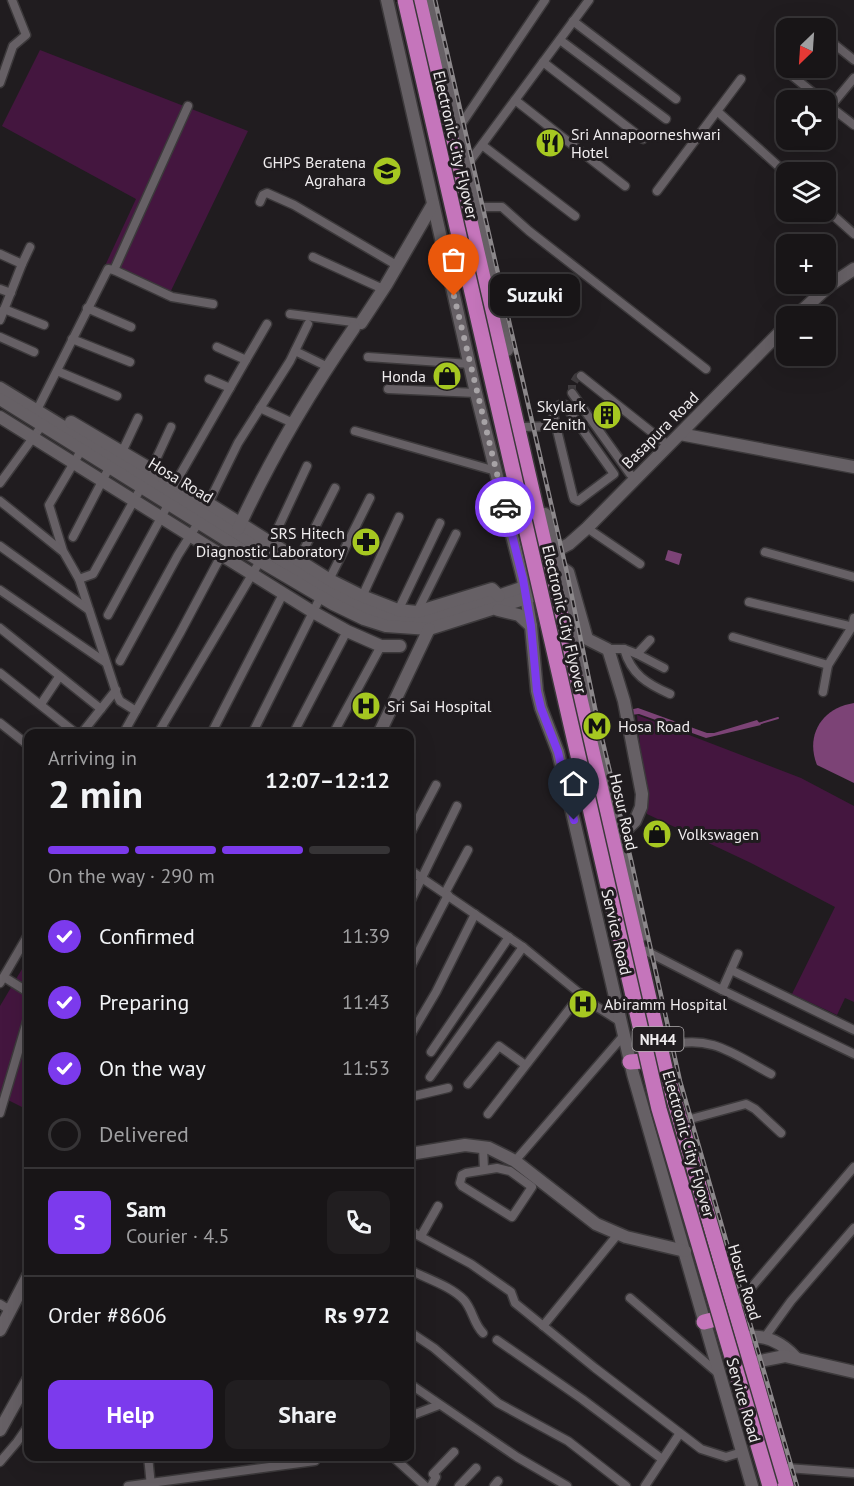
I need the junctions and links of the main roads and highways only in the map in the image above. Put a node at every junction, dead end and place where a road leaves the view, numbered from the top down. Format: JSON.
{"nodes":[{"id":1,"x":400,"y":0,"type":"edge"},
{"id":2,"x":405,"y":0,"type":"edge"},
{"id":3,"x":414,"y":0,"type":"edge"},
{"id":4,"x":419,"y":0,"type":"edge"},
{"id":5,"x":768,"y":1486,"type":"edge"},
{"id":6,"x":777,"y":1486,"type":"edge"},
{"id":7,"x":786,"y":1486,"type":"edge"}],
"edges":[{"from":1,"to":5,"type":"highway","number":"NH44"},
{"from":2,"to":5,"type":"highway","name":"Electronic City Flyover","bridge":true},
{"from":3,"to":6,"type":"highway","name":"Electronic City Flyover"},
{"from":4,"to":7,"type":"highway","name":"Hosur Road","number":"NH44"}]}
